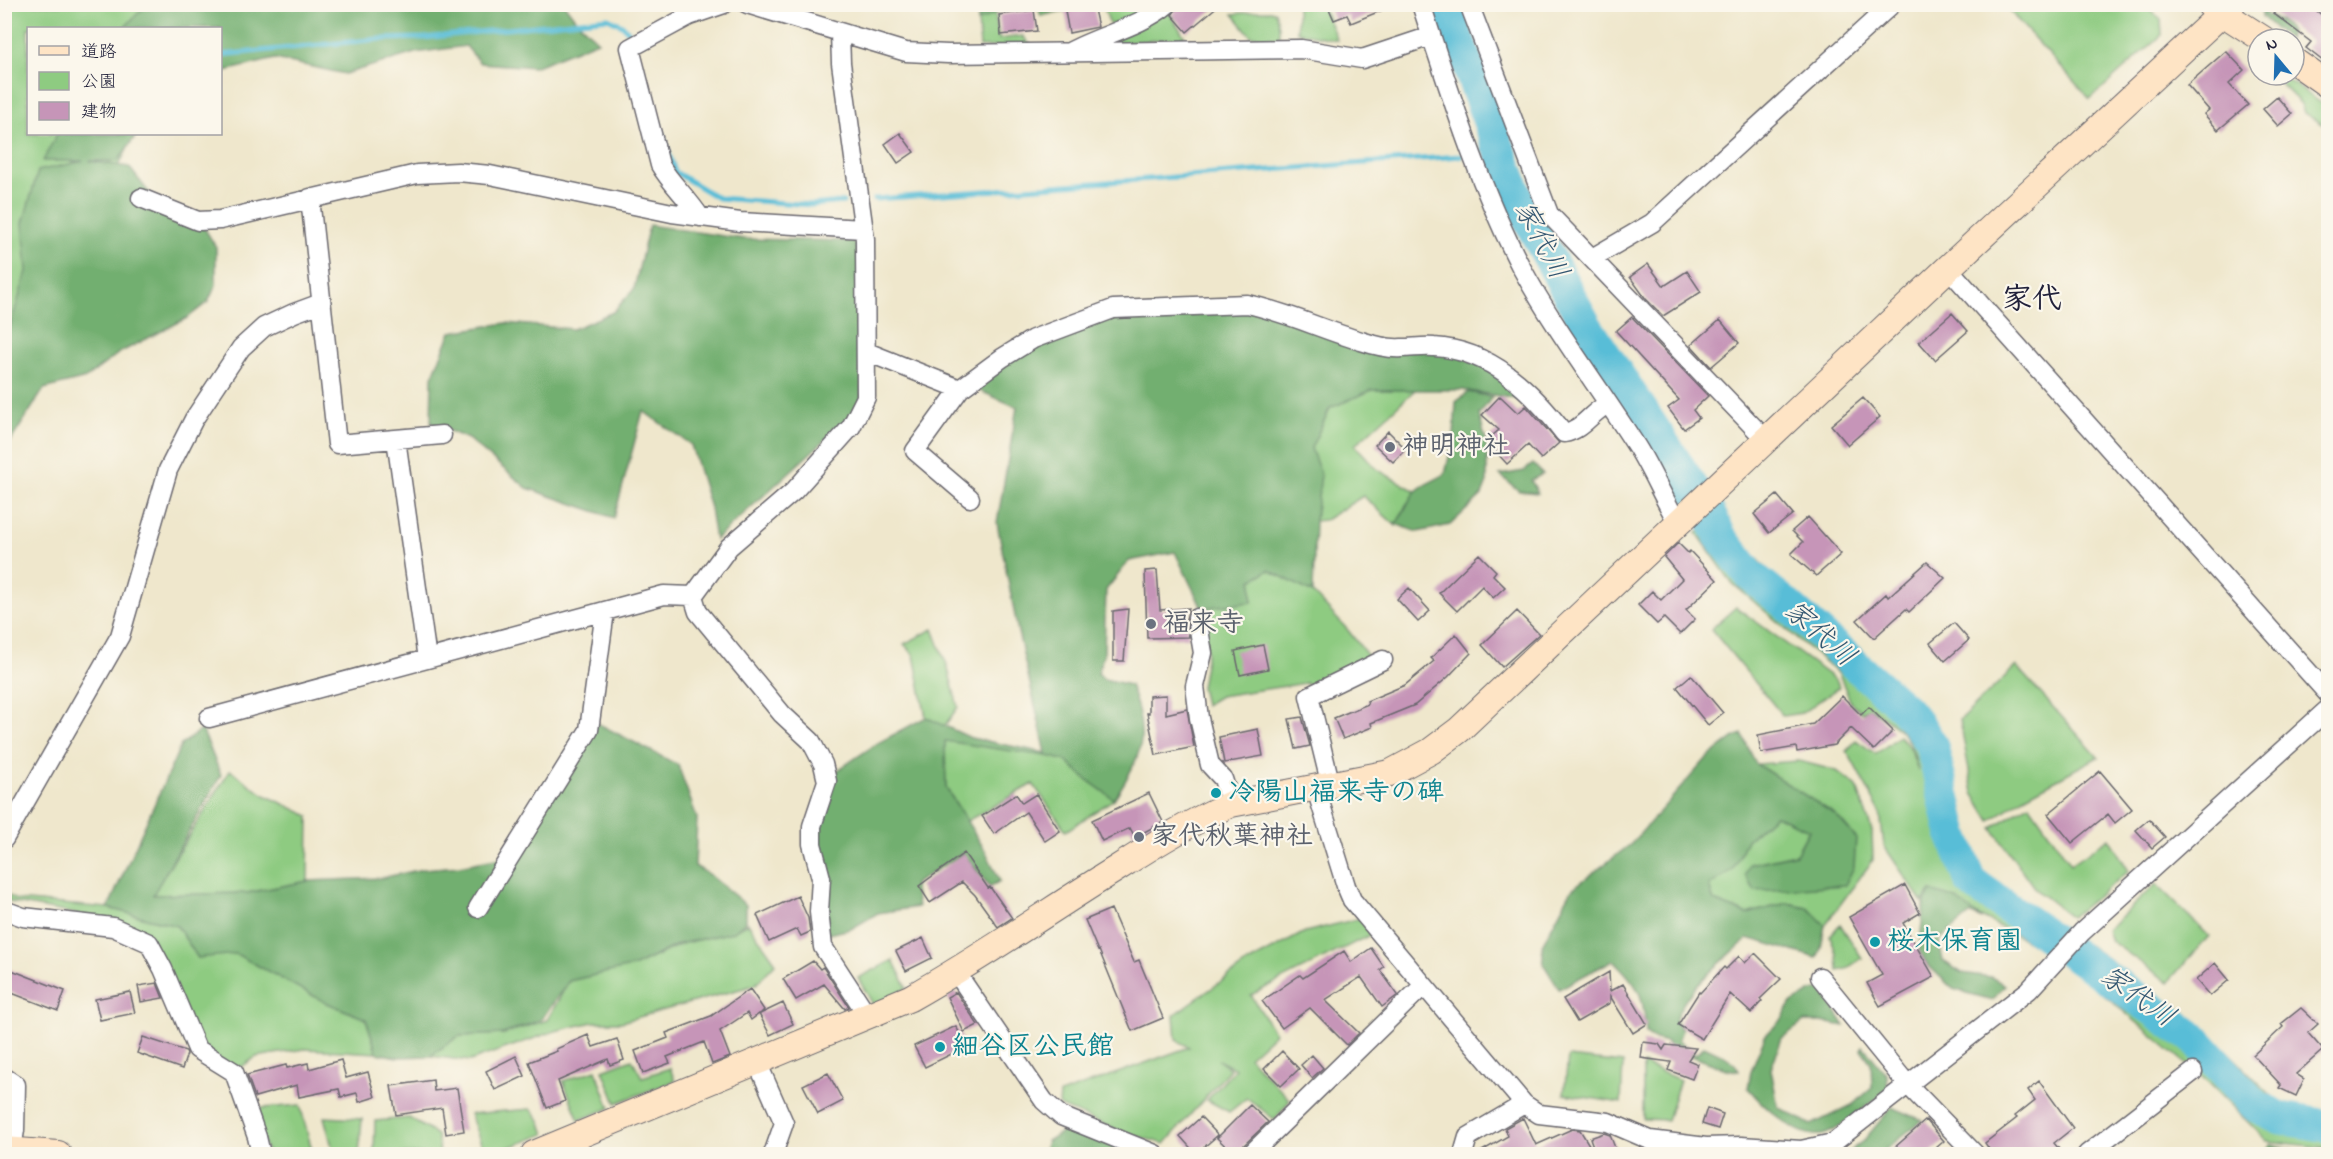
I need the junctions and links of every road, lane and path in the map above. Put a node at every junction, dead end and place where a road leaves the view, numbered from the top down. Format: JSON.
{"nodes":[{"id":1,"x":724,"y":4,"type":"edge"},
{"id":2,"x":747,"y":4,"type":"edge"},
{"id":3,"x":1168,"y":4,"type":"edge"},
{"id":4,"x":1421,"y":4,"type":"edge"},
{"id":5,"x":1469,"y":4,"type":"edge"},
{"id":6,"x":1892,"y":4,"type":"edge"},
{"id":7,"x":2222,"y":7,"type":"edge"},
{"id":8,"x":2247,"y":27,"type":"edge"},
{"id":9,"x":840,"y":33,"type":"junction"},
{"id":10,"x":1431,"y":36,"type":"junction"},
{"id":11,"x":1067,"y":54,"type":"junction"},
{"id":12,"x":2306,"y":69,"type":"edge"},
{"id":13,"x":2328,"y":85,"type":"edge"},
{"id":14,"x":141,"y":198,"type":"dead end"},
{"id":15,"x":310,"y":198,"type":"junction"},
{"id":16,"x":700,"y":217,"type":"junction"},
{"id":17,"x":863,"y":229,"type":"junction"},
{"id":18,"x":1592,"y":258,"type":"junction"},
{"id":19,"x":1948,"y":268,"type":"junction"},
{"id":20,"x":321,"y":303,"type":"junction"},
{"id":21,"x":867,"y":352,"type":"junction"},
{"id":22,"x":960,"y":390,"type":"junction"},
{"id":23,"x":1608,"y":404,"type":"junction"},
{"id":24,"x":442,"y":435,"type":"dead end"},
{"id":25,"x":396,"y":439,"type":"junction"},
{"id":26,"x":1766,"y":440,"type":"junction"},
{"id":27,"x":970,"y":498,"type":"dead end"},
{"id":28,"x":1681,"y":520,"type":"junction"},
{"id":29,"x":693,"y":596,"type":"junction"},
{"id":30,"x":605,"y":611,"type":"junction"},
{"id":31,"x":1197,"y":618,"type":"dead end"},
{"id":32,"x":427,"y":659,"type":"junction"},
{"id":33,"x":1383,"y":660,"type":"dead end"},
{"id":34,"x":2328,"y":694,"type":"edge"},
{"id":35,"x":2328,"y":709,"type":"edge"},
{"id":36,"x":209,"y":718,"type":"dead end"},
{"id":37,"x":1323,"y":787,"type":"junction"},
{"id":38,"x":1231,"y":804,"type":"junction"},
{"id":39,"x":4,"y":839,"type":"edge"},
{"id":40,"x":478,"y":908,"type":"dead end"},
{"id":41,"x":4,"y":910,"type":"edge"},
{"id":42,"x":956,"y":972,"type":"junction"},
{"id":43,"x":1820,"y":977,"type":"dead end"},
{"id":44,"x":1423,"y":986,"type":"junction"},
{"id":45,"x":868,"y":1016,"type":"junction"},
{"id":46,"x":758,"y":1062,"type":"junction"},
{"id":47,"x":2193,"y":1072,"type":"dead end"},
{"id":48,"x":4,"y":1077,"type":"edge"},
{"id":49,"x":1907,"y":1084,"type":"junction"},
{"id":50,"x":1524,"y":1104,"type":"junction"},
{"id":51,"x":8,"y":1149,"type":"edge"},
{"id":52,"x":58,"y":1155,"type":"edge"},
{"id":53,"x":261,"y":1155,"type":"edge"},
{"id":54,"x":534,"y":1155,"type":"edge"},
{"id":55,"x":773,"y":1155,"type":"edge"},
{"id":56,"x":1155,"y":1155,"type":"edge"},
{"id":57,"x":1251,"y":1155,"type":"edge"},
{"id":58,"x":1463,"y":1155,"type":"edge"},
{"id":59,"x":1975,"y":1155,"type":"edge"},
{"id":60,"x":2087,"y":1155,"type":"edge"}],
"edges":[{"from":1,"to":16,"type":"street"},
{"from":2,"to":9,"type":"street"},
{"from":3,"to":11,"type":"street"},
{"from":4,"to":10,"type":"street"},
{"from":5,"to":18,"type":"street"},
{"from":6,"to":18,"type":"street"},
{"from":7,"to":8,"type":"street"},
{"from":7,"to":19,"type":"street"},
{"from":9,"to":11,"type":"street"},
{"from":9,"to":17,"type":"street"},
{"from":10,"to":11,"type":"street"},
{"from":10,"to":23,"type":"street"},
{"from":12,"to":13,"type":"street"},
{"from":14,"to":15,"type":"street"},
{"from":15,"to":16,"type":"street"},
{"from":15,"to":20,"type":"street"},
{"from":16,"to":17,"type":"street"},
{"from":17,"to":21,"type":"street"},
{"from":18,"to":26,"type":"street"},
{"from":19,"to":26,"type":"street"},
{"from":19,"to":34,"type":"street"},
{"from":20,"to":25,"type":"street"},
{"from":20,"to":39,"type":"street"},
{"from":21,"to":22,"type":"street"},
{"from":21,"to":29,"type":"street"},
{"from":22,"to":23,"type":"street"},
{"from":22,"to":27,"type":"street"},
{"from":23,"to":28,"type":"street"},
{"from":24,"to":25,"type":"street"},
{"from":25,"to":32,"type":"street"},
{"from":26,"to":28,"type":"street"},
{"from":28,"to":37,"type":"street"},
{"from":29,"to":30,"type":"street"},
{"from":29,"to":45,"type":"street"},
{"from":30,"to":32,"type":"street"},
{"from":30,"to":40,"type":"street"},
{"from":31,"to":38,"type":"street"},
{"from":32,"to":36,"type":"street"},
{"from":33,"to":37,"type":"street"},
{"from":35,"to":49,"type":"street"},
{"from":37,"to":38,"type":"street"},
{"from":37,"to":44,"type":"street"},
{"from":38,"to":42,"type":"street"},
{"from":41,"to":53,"type":"street"},
{"from":42,"to":45,"type":"street"},
{"from":42,"to":56,"type":"street"},
{"from":43,"to":49,"type":"street"},
{"from":44,"to":50,"type":"street"},
{"from":44,"to":57,"type":"street"},
{"from":45,"to":46,"type":"street"},
{"from":46,"to":54,"type":"street"},
{"from":46,"to":55,"type":"street"},
{"from":47,"to":60,"type":"street"},
{"from":48,"to":51,"type":"street"},
{"from":49,"to":50,"type":"street"},
{"from":49,"to":59,"type":"street"},
{"from":50,"to":58,"type":"street"},
{"from":51,"to":52,"type":"street"}]}
